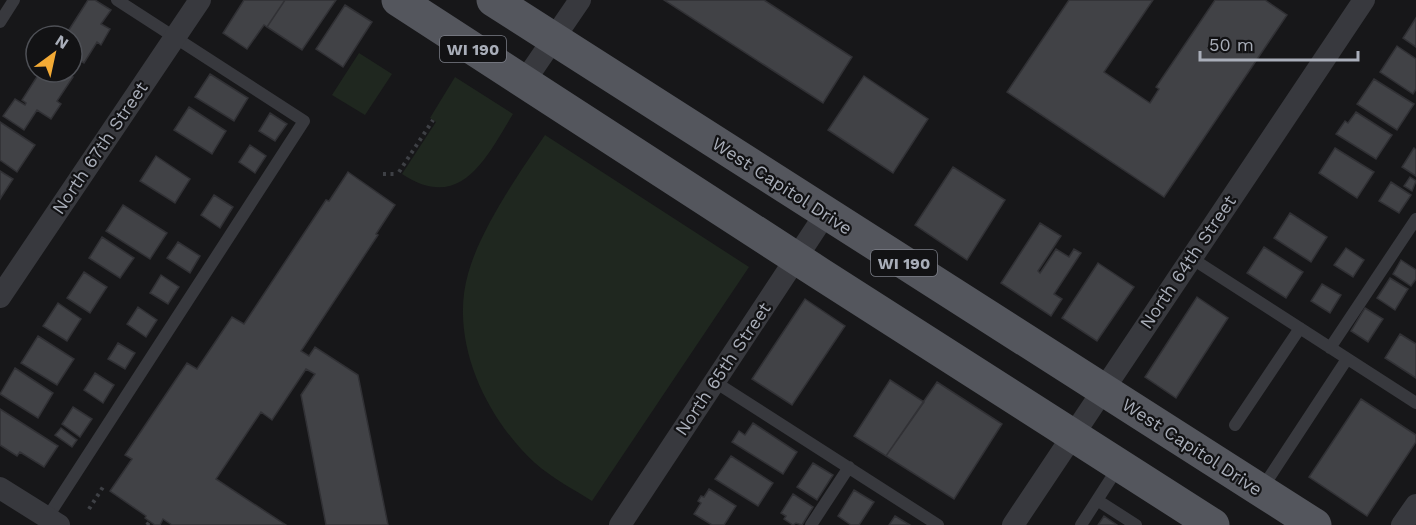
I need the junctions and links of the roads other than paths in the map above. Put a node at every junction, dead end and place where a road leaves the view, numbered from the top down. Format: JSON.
{"nodes":[{"id":1,"x":14,"y":0,"type":"edge"},
{"id":2,"x":117,"y":0,"type":"edge"},
{"id":3,"x":200,"y":0,"type":"edge"},
{"id":4,"x":398,"y":0,"type":"edge"},
{"id":5,"x":493,"y":0,"type":"edge"},
{"id":6,"x":579,"y":0,"type":"edge"},
{"id":7,"x":1364,"y":0,"type":"edge"},
{"id":8,"x":0,"y":22,"type":"edge"},
{"id":9,"x":175,"y":37,"type":"junction"},
{"id":10,"x":553,"y":39,"type":"junction"},
{"id":11,"x":524,"y":82,"type":"junction"},
{"id":12,"x":826,"y":213,"type":"junction"},
{"id":13,"x":1416,"y":219,"type":"edge"},
{"id":14,"x":1191,"y":258,"type":"junction"},
{"id":15,"x":797,"y":259,"type":"junction"},
{"id":16,"x":0,"y":297,"type":"edge"},
{"id":17,"x":1300,"y":328,"type":"junction"},
{"id":18,"x":1330,"y":348,"type":"junction"},
{"id":19,"x":1347,"y":358,"type":"junction"},
{"id":20,"x":715,"y":382,"type":"junction"},
{"id":21,"x":1103,"y":389,"type":"junction"},
{"id":22,"x":1416,"y":403,"type":"edge"},
{"id":23,"x":1235,"y":426,"type":"dead end"},
{"id":24,"x":1072,"y":435,"type":"junction"},
{"id":25,"x":1120,"y":465,"type":"junction"},
{"id":26,"x":849,"y":467,"type":"junction"},
{"id":27,"x":0,"y":488,"type":"edge"},
{"id":28,"x":1260,"y":491,"type":"junction"},
{"id":29,"x":1097,"y":500,"type":"junction"},
{"id":30,"x":1416,"y":505,"type":"edge"},
{"id":31,"x":53,"y":521,"type":"edge"},
{"id":32,"x":1196,"y":521,"type":"edge"},
{"id":33,"x":620,"y":525,"type":"edge"},
{"id":34,"x":811,"y":525,"type":"edge"},
{"id":35,"x":938,"y":525,"type":"edge"},
{"id":36,"x":1013,"y":525,"type":"edge"},
{"id":37,"x":1081,"y":525,"type":"edge"},
{"id":38,"x":1136,"y":525,"type":"edge"},
{"id":39,"x":1315,"y":525,"type":"edge"},
{"id":40,"x":1402,"y":525,"type":"edge"}],
"edges":[{"from":1,"to":8,"type":"lane"},
{"from":2,"to":9,"type":"lane"},
{"from":3,"to":9,"type":"street","name":"North 67th Street"},
{"from":4,"to":11,"type":"main road","number":"WI 190"},
{"from":5,"to":10,"type":"main road","name":"West Capitol Drive","number":"WI 190"},
{"from":6,"to":10,"type":"street"},
{"from":7,"to":14,"type":"street","name":"North 64th Street"},
{"from":9,"to":16,"type":"street","name":"North 67th Street"},
{"from":9,"to":31,"type":"lane"},
{"from":10,"to":11,"type":"street"},
{"from":10,"to":12,"type":"main road","name":"West Capitol Drive","number":"WI 190"},
{"from":11,"to":15,"type":"main road","number":"WI 190"},
{"from":12,"to":15,"type":"street","name":"North 65th Street"},
{"from":12,"to":21,"type":"main road","name":"West Capitol Drive","number":"WI 190"},
{"from":13,"to":18,"type":"lane"},
{"from":14,"to":17,"type":"lane"},
{"from":14,"to":21,"type":"street","name":"North 64th Street"},
{"from":15,"to":20,"type":"street","name":"North 65th Street"},
{"from":15,"to":24,"type":"main road","number":"WI 190"},
{"from":17,"to":18,"type":"lane"},
{"from":17,"to":23,"type":"lane"},
{"from":18,"to":19,"type":"lane"},
{"from":19,"to":22,"type":"lane"},
{"from":19,"to":28,"type":"lane"},
{"from":20,"to":26,"type":"lane"},
{"from":20,"to":33,"type":"street","name":"North 65th Street"},
{"from":21,"to":24,"type":"street","name":"North 64th Street"},
{"from":21,"to":28,"type":"main road","name":"West Capitol Drive","number":"WI 190"},
{"from":24,"to":25,"type":"main road","number":"WI 190"},
{"from":24,"to":36,"type":"street","name":"North 64th Street"},
{"from":25,"to":29,"type":"lane"},
{"from":25,"to":32,"type":"main road","number":"WI 190"},
{"from":26,"to":34,"type":"lane"},
{"from":26,"to":35,"type":"lane"},
{"from":27,"to":31,"type":"street"},
{"from":28,"to":39,"type":"main road","name":"West Capitol Drive","number":"WI 190"},
{"from":29,"to":37,"type":"lane"},
{"from":29,"to":38,"type":"lane"},
{"from":30,"to":40,"type":"street"}]}
